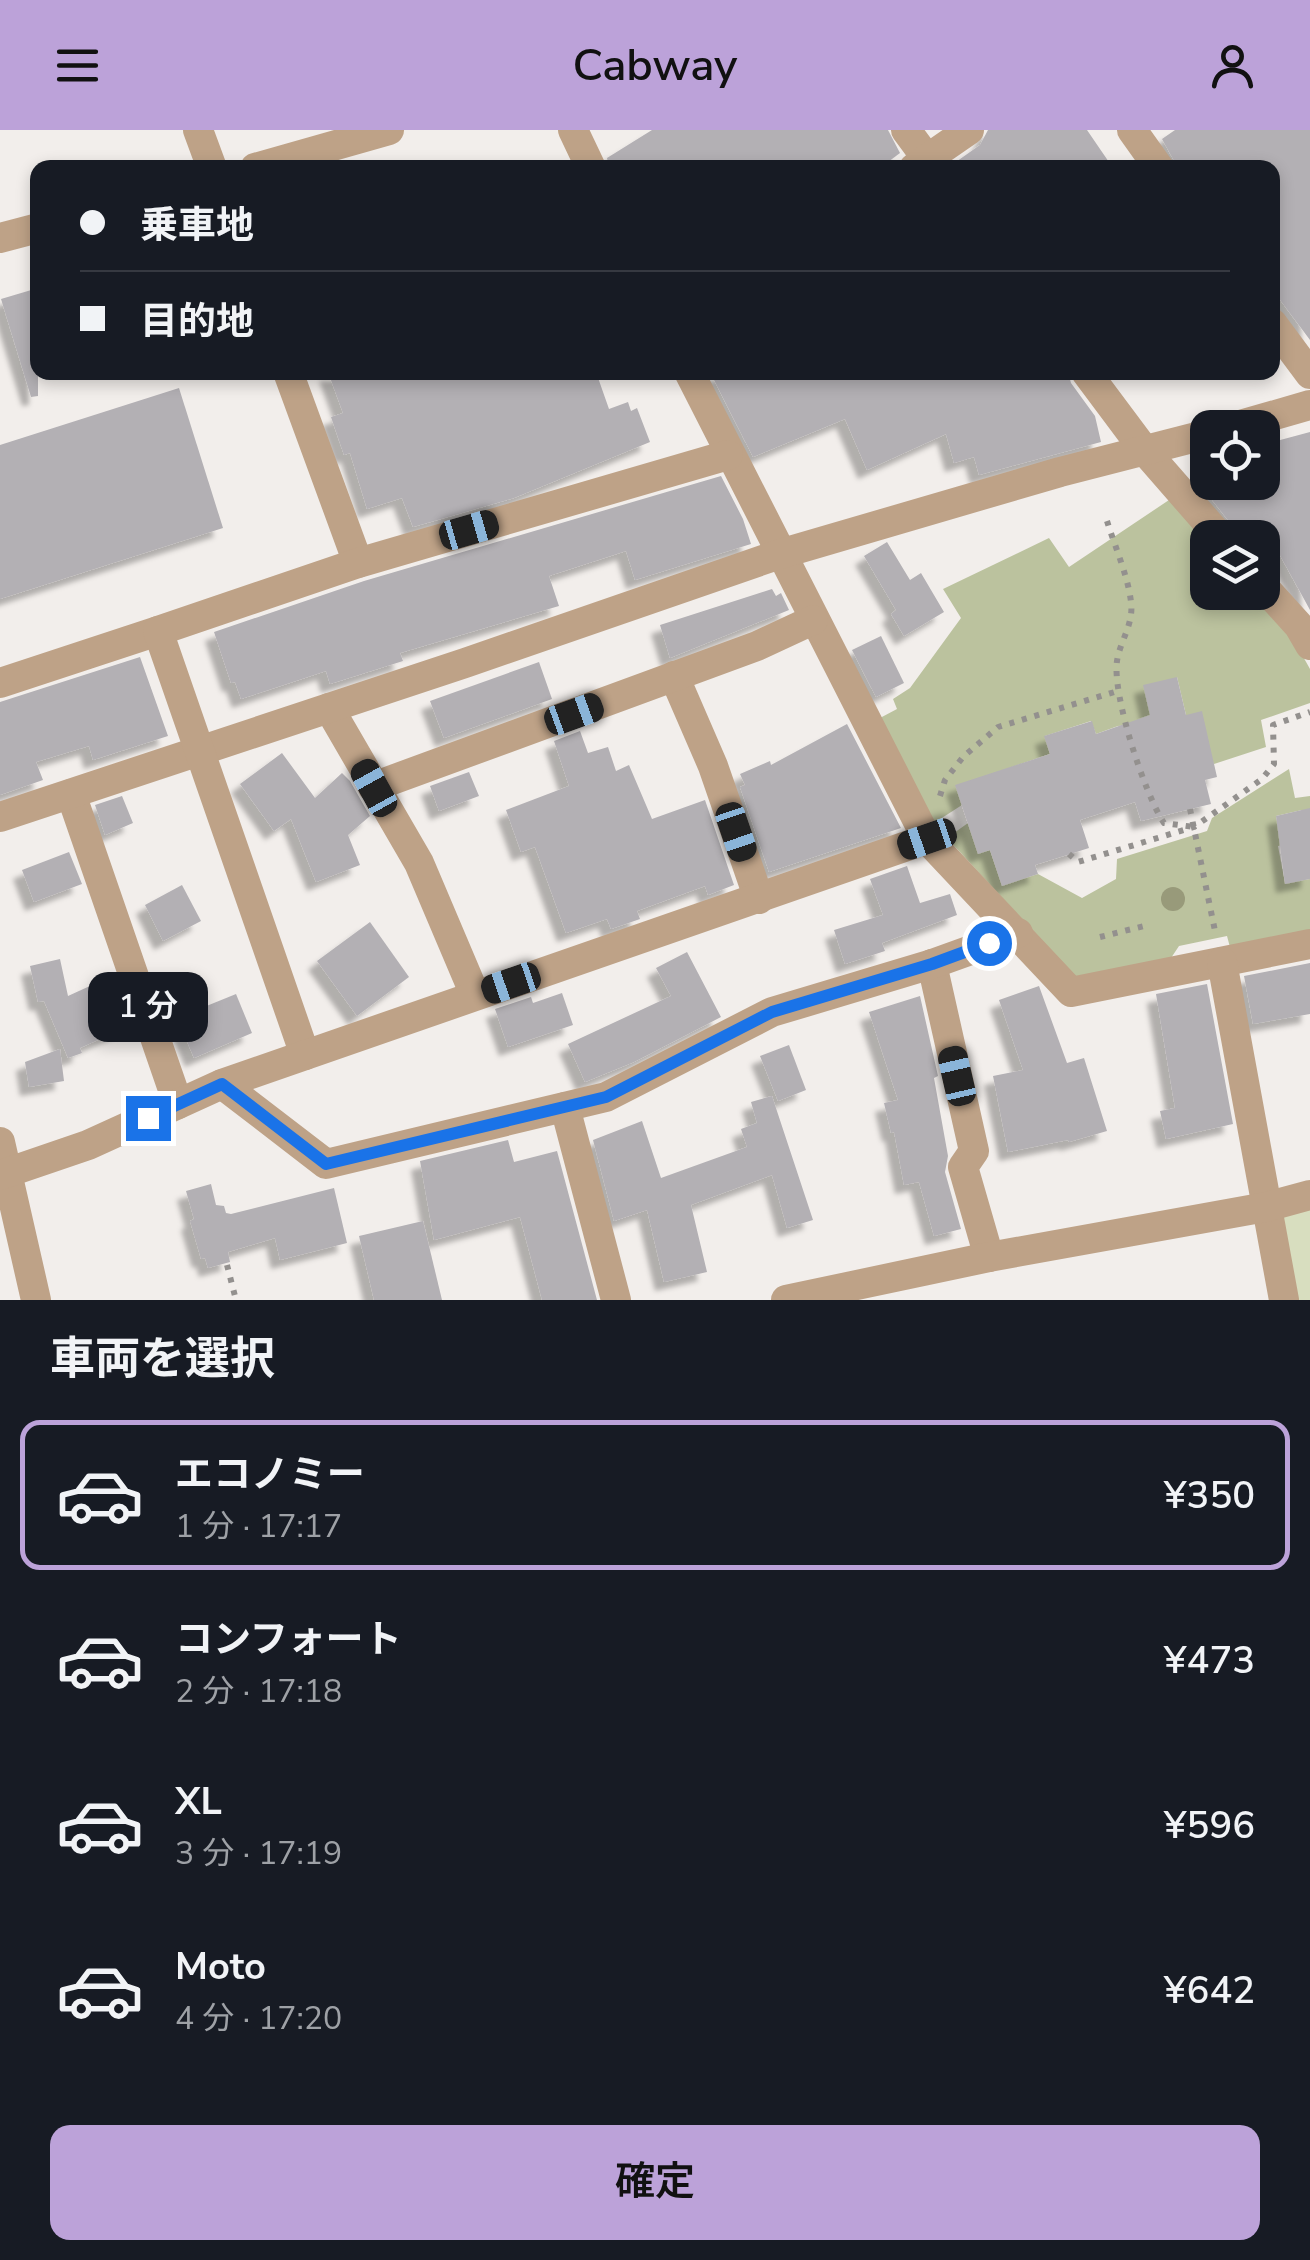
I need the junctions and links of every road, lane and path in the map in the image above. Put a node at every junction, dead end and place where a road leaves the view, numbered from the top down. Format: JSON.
{"nodes":[{"id":1,"x":198,"y":130,"type":"edge"},
{"id":2,"x":389,"y":130,"type":"edge"},
{"id":3,"x":573,"y":130,"type":"edge"},
{"id":4,"x":906,"y":130,"type":"edge"},
{"id":5,"x":969,"y":130,"type":"edge"},
{"id":6,"x":1132,"y":130,"type":"edge"},
{"id":7,"x":209,"y":160,"type":"edge"},
{"id":8,"x":284,"y":160,"type":"edge"},
{"id":9,"x":587,"y":160,"type":"edge"},
{"id":10,"x":923,"y":160,"type":"edge"},
{"id":11,"x":930,"y":160,"type":"edge"},
{"id":12,"x":1153,"y":160,"type":"edge"},
{"id":13,"x":30,"y":230,"type":"edge"},
{"id":14,"x":0,"y":238,"type":"edge"},
{"id":15,"x":1280,"y":334,"type":"edge"},
{"id":16,"x":1310,"y":374,"type":"edge"},
{"id":17,"x":291,"y":380,"type":"edge"},
{"id":18,"x":693,"y":380,"type":"edge"},
{"id":19,"x":1092,"y":380,"type":"edge"},
{"id":20,"x":1310,"y":406,"type":"edge"},
{"id":21,"x":1280,"y":414,"type":"edge"},
{"id":22,"x":1190,"y":439,"type":"edge"},
{"id":23,"x":1144,"y":451,"type":"junction"},
{"id":24,"x":728,"y":455,"type":"junction"},
{"id":25,"x":1205,"y":520,"type":"edge"},
{"id":26,"x":1107,"y":521,"type":"dead end"},
{"id":27,"x":780,"y":554,"type":"junction"},
{"id":28,"x":358,"y":563,"type":"junction"},
{"id":29,"x":1280,"y":605,"type":"edge"},
{"id":30,"x":813,"y":620,"type":"junction"},
{"id":31,"x":158,"y":630,"type":"junction"},
{"id":32,"x":1310,"y":644,"type":"edge"},
{"id":33,"x":674,"y":676,"type":"junction"},
{"id":34,"x":0,"y":683,"type":"edge"},
{"id":35,"x":1118,"y":690,"type":"junction"},
{"id":36,"x":329,"y":708,"type":"junction"},
{"id":37,"x":1310,"y":712,"type":"edge"},
{"id":38,"x":201,"y":750,"type":"junction"},
{"id":39,"x":374,"y":788,"type":"junction"},
{"id":40,"x":71,"y":794,"type":"junction"},
{"id":41,"x":1190,"y":809,"type":"dead end"},
{"id":42,"x":946,"y":810,"type":"dead end"},
{"id":43,"x":0,"y":817,"type":"edge"},
{"id":44,"x":1194,"y":827,"type":"junction"},
{"id":45,"x":927,"y":839,"type":"junction"},
{"id":46,"x":1069,"y":854,"type":"dead end"},
{"id":47,"x":758,"y":899,"type":"junction"},
{"id":48,"x":1144,"y":926,"type":"dead end"},
{"id":49,"x":1018,"y":932,"type":"junction"},
{"id":50,"x":1100,"y":936,"type":"dead end"},
{"id":51,"x":1310,"y":944,"type":"edge"},
{"id":52,"x":1222,"y":962,"type":"junction"},
{"id":53,"x":932,"y":964,"type":"junction"},
{"id":54,"x":475,"y":995,"type":"junction"},
{"id":55,"x":305,"y":1055,"type":"junction"},
{"id":56,"x":222,"y":1084,"type":"junction"},
{"id":57,"x":178,"y":1104,"type":"junction"},
{"id":58,"x":565,"y":1107,"type":"junction"},
{"id":59,"x":0,"y":1142,"type":"edge"},
{"id":60,"x":4,"y":1173,"type":"edge"},
{"id":61,"x":1310,"y":1195,"type":"edge"},
{"id":62,"x":1266,"y":1207,"type":"junction"},
{"id":63,"x":989,"y":1257,"type":"junction"},
{"id":64,"x":227,"y":1265,"type":"dead end"},
{"id":65,"x":36,"y":1300,"type":"edge"},
{"id":66,"x":236,"y":1300,"type":"edge"},
{"id":67,"x":616,"y":1300,"type":"edge"},
{"id":68,"x":786,"y":1300,"type":"edge"},
{"id":69,"x":1284,"y":1300,"type":"edge"}],
"edges":[{"from":1,"to":7,"type":"street"},
{"from":2,"to":8,"type":"street"},
{"from":3,"to":9,"type":"street"},
{"from":4,"to":10,"type":"street"},
{"from":5,"to":11,"type":"street"},
{"from":6,"to":12,"type":"street"},
{"from":13,"to":14,"type":"street"},
{"from":15,"to":16,"type":"street"},
{"from":17,"to":28,"type":"street"},
{"from":18,"to":24,"type":"street"},
{"from":19,"to":23,"type":"street"},
{"from":20,"to":21,"type":"street"},
{"from":22,"to":23,"type":"street"},
{"from":23,"to":25,"type":"street"},
{"from":23,"to":27,"type":"street"},
{"from":24,"to":27,"type":"street"},
{"from":24,"to":28,"type":"street"},
{"from":26,"to":35,"type":"path"},
{"from":27,"to":30,"type":"street"},
{"from":27,"to":36,"type":"street"},
{"from":28,"to":31,"type":"street"},
{"from":29,"to":32,"type":"street"},
{"from":30,"to":33,"type":"street"},
{"from":30,"to":45,"type":"street"},
{"from":31,"to":34,"type":"street"},
{"from":31,"to":38,"type":"street"},
{"from":33,"to":39,"type":"street"},
{"from":33,"to":47,"type":"street"},
{"from":35,"to":42,"type":"path"},
{"from":35,"to":44,"type":"path"},
{"from":36,"to":38,"type":"street"},
{"from":36,"to":39,"type":"street"},
{"from":37,"to":44,"type":"path"},
{"from":38,"to":40,"type":"street"},
{"from":38,"to":55,"type":"street"},
{"from":39,"to":54,"type":"street"},
{"from":40,"to":43,"type":"street"},
{"from":40,"to":57,"type":"street"},
{"from":41,"to":44,"type":"path"},
{"from":44,"to":46,"type":"path"},
{"from":44,"to":52,"type":"path"},
{"from":45,"to":47,"type":"street"},
{"from":45,"to":49,"type":"street"},
{"from":47,"to":54,"type":"street"},
{"from":48,"to":50,"type":"path"},
{"from":49,"to":52,"type":"street"},
{"from":49,"to":53,"type":"street"},
{"from":51,"to":52,"type":"street"},
{"from":52,"to":62,"type":"street"},
{"from":53,"to":58,"type":"street"},
{"from":53,"to":63,"type":"street"},
{"from":54,"to":55,"type":"street"},
{"from":55,"to":56,"type":"street"},
{"from":56,"to":57,"type":"street"},
{"from":56,"to":58,"type":"street"},
{"from":57,"to":60,"type":"street"},
{"from":58,"to":67,"type":"street"},
{"from":59,"to":60,"type":"street"},
{"from":60,"to":65,"type":"street"},
{"from":61,"to":62,"type":"street"},
{"from":62,"to":63,"type":"street"},
{"from":62,"to":69,"type":"street"},
{"from":63,"to":68,"type":"street"},
{"from":64,"to":66,"type":"path"}]}
